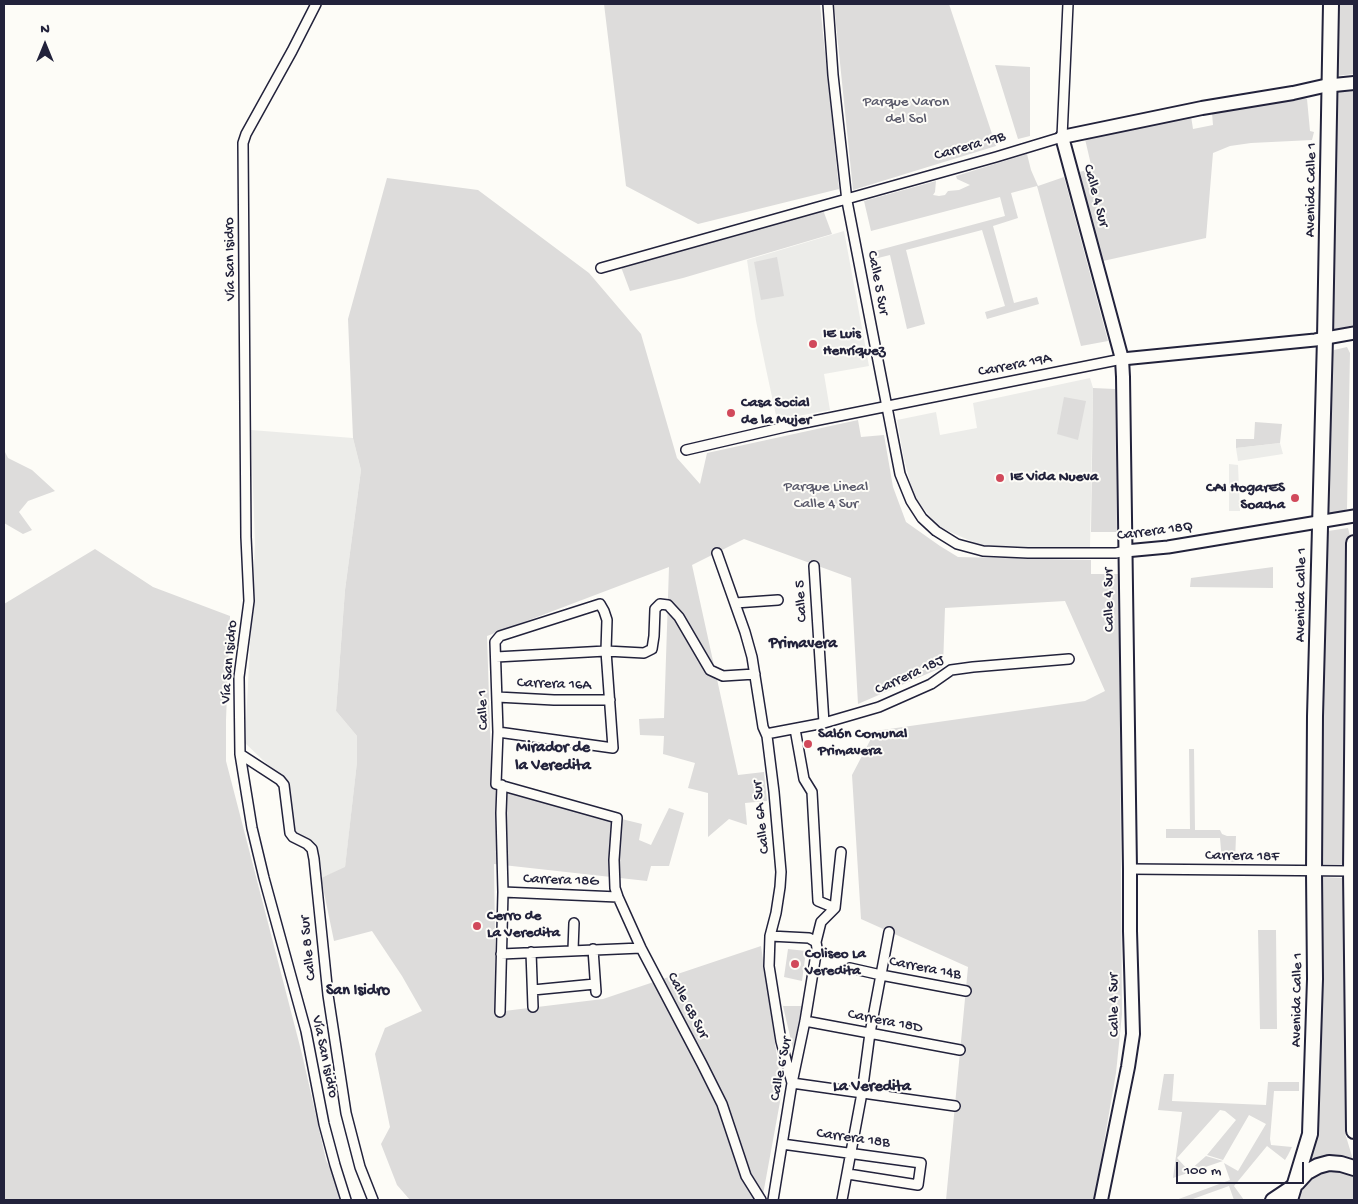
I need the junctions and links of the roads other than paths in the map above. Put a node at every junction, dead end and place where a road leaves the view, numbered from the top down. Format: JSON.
{"nodes":[{"id":1,"x":316,"y":4,"type":"edge"},
{"id":2,"x":828,"y":4,"type":"edge"},
{"id":3,"x":1068,"y":4,"type":"edge"},
{"id":4,"x":1331,"y":4,"type":"edge"},
{"id":5,"x":1354,"y":83,"type":"edge"},
{"id":6,"x":1330,"y":86,"type":"junction"},
{"id":7,"x":1062,"y":137,"type":"junction"},
{"id":8,"x":846,"y":198,"type":"junction"},
{"id":9,"x":601,"y":268,"type":"dead end"},
{"id":10,"x":1354,"y":334,"type":"edge"},
{"id":11,"x":1325,"y":338,"type":"junction"},
{"id":12,"x":1122,"y":359,"type":"junction"},
{"id":13,"x":887,"y":407,"type":"junction"},
{"id":14,"x":686,"y":450,"type":"dead end"},
{"id":15,"x":1354,"y":516,"type":"edge"},
{"id":16,"x":1320,"y":522,"type":"junction"},
{"id":17,"x":1354,"y":543,"type":"edge"},
{"id":18,"x":957,"y":544,"type":"joint"},
{"id":19,"x":1126,"y":551,"type":"junction"},
{"id":20,"x":717,"y":553,"type":"dead end"},
{"id":21,"x":814,"y":566,"type":"dead end"},
{"id":22,"x":778,"y":600,"type":"dead end"},
{"id":23,"x":734,"y":603,"type":"junction"},
{"id":24,"x":606,"y":651,"type":"junction"},
{"id":25,"x":496,"y":657,"type":"junction"},
{"id":26,"x":1069,"y":659,"type":"dead end"},
{"id":27,"x":755,"y":674,"type":"junction"},
{"id":28,"x":497,"y":697,"type":"junction"},
{"id":29,"x":610,"y":700,"type":"junction"},
{"id":30,"x":824,"y":723,"type":"junction"},
{"id":31,"x":795,"y":729,"type":"junction"},
{"id":32,"x":498,"y":732,"type":"junction"},
{"id":33,"x":766,"y":734,"type":"junction"},
{"id":34,"x":240,"y":754,"type":"junction"},
{"id":35,"x":499,"y":785,"type":"junction"},
{"id":36,"x":842,"y":852,"type":"dead end"},
{"id":37,"x":1130,"y":869,"type":"junction"},
{"id":38,"x":1353,"y":871,"type":"edge"},
{"id":39,"x":1314,"y":872,"type":"junction"},
{"id":40,"x":503,"y":892,"type":"junction"},
{"id":41,"x":618,"y":897,"type":"junction"},
{"id":42,"x":835,"y":908,"type":"junction"},
{"id":43,"x":574,"y":923,"type":"dead end"},
{"id":44,"x":889,"y":932,"type":"dead end"},
{"id":45,"x":770,"y":936,"type":"junction"},
{"id":46,"x":816,"y":942,"type":"junction"},
{"id":47,"x":641,"y":948,"type":"junction"},
{"id":48,"x":593,"y":949,"type":"junction"},
{"id":49,"x":573,"y":950,"type":"junction"},
{"id":50,"x":531,"y":952,"type":"junction"},
{"id":51,"x":501,"y":954,"type":"junction"},
{"id":52,"x":850,"y":968,"type":"dead end"},
{"id":53,"x":881,"y":975,"type":"junction"},
{"id":54,"x":533,"y":990,"type":"junction"},
{"id":55,"x":966,"y":991,"type":"dead end"},
{"id":56,"x":534,"y":1007,"type":"dead end"},
{"id":57,"x":500,"y":1012,"type":"dead end"},
{"id":58,"x":805,"y":1021,"type":"junction"},
{"id":59,"x":870,"y":1033,"type":"junction"},
{"id":60,"x":960,"y":1050,"type":"dead end"},
{"id":61,"x":792,"y":1082,"type":"junction"},
{"id":62,"x":862,"y":1093,"type":"junction"},
{"id":63,"x":955,"y":1106,"type":"dead end"},
{"id":64,"x":1354,"y":1130,"type":"edge"},
{"id":65,"x":782,"y":1144,"type":"junction"},
{"id":66,"x":851,"y":1153,"type":"junction"},
{"id":67,"x":1354,"y":1168,"type":"edge"},
{"id":68,"x":848,"y":1174,"type":"junction"},
{"id":69,"x":1296,"y":1184,"type":"junction"},
{"id":70,"x":346,"y":1200,"type":"edge"},
{"id":71,"x":373,"y":1200,"type":"edge"},
{"id":72,"x":762,"y":1200,"type":"edge"},
{"id":73,"x":773,"y":1200,"type":"edge"},
{"id":74,"x":842,"y":1200,"type":"edge"},
{"id":75,"x":1100,"y":1200,"type":"edge"},
{"id":76,"x":1272,"y":1200,"type":"edge"},
{"id":77,"x":1290,"y":1200,"type":"edge"}],
"edges":[{"from":1,"to":34,"type":"street","name":"Vía San Isidro"},
{"from":2,"to":8,"type":"street","name":"Calle 5 Sur"},
{"from":3,"to":7,"type":"street","name":"Calle 4 Sur"},
{"from":4,"to":6,"type":"main road","name":"Avenida Calle 1"},
{"from":5,"to":6,"type":"main road","name":"Carrera 19B"},
{"from":6,"to":7,"type":"main road","name":"Carrera 19B"},
{"from":6,"to":11,"type":"main road","name":"Avenida Calle 1"},
{"from":7,"to":8,"type":"street","name":"Carrera 19B"},
{"from":7,"to":12,"type":"main road","name":"Calle 4 Sur"},
{"from":8,"to":9,"type":"street","name":"Carrera 19B"},
{"from":8,"to":13,"type":"street","name":"Calle 5 Sur"},
{"from":10,"to":11,"type":"street","name":"Carrera 19A"},
{"from":11,"to":12,"type":"street","name":"Carrera 19A"},
{"from":11,"to":16,"type":"main road","name":"Avenida Calle 1"},
{"from":12,"to":13,"type":"street","name":"Carrera 19A"},
{"from":12,"to":19,"type":"main road","name":"Calle 4 Sur"},
{"from":13,"to":14,"type":"street","name":"Carrera 19A"},
{"from":13,"to":18,"type":"street","name":"Calle 5 Sur"},
{"from":15,"to":16,"type":"street","name":"Carrera 18Q"},
{"from":16,"to":19,"type":"street","name":"Carrera 18Q"},
{"from":16,"to":39,"type":"main road","name":"Avenida Calle 1"},
{"from":17,"to":38,"type":"main road"},
{"from":18,"to":19,"type":"street","name":"Carrera 18Q"},
{"from":19,"to":37,"type":"main road","name":"Calle 4 Sur"},
{"from":20,"to":23,"type":"street","name":"Calle 6A Sur"},
{"from":21,"to":30,"type":"street","name":"Calle 5"},
{"from":22,"to":23,"type":"street"},
{"from":23,"to":27,"type":"street","name":"Calle 6A Sur"},
{"from":24,"to":25,"type":"street"},
{"from":24,"to":25,"type":"street","name":"Calle 1"},
{"from":24,"to":27,"type":"street"},
{"from":24,"to":29,"type":"street"},
{"from":25,"to":28,"type":"street","name":"Calle 1"},
{"from":26,"to":30,"type":"street","name":"Carrera 18J"},
{"from":27,"to":33,"type":"street","name":"Calle 6A Sur"},
{"from":28,"to":29,"type":"street","name":"Carrera 16A"},
{"from":28,"to":32,"type":"street","name":"Calle 1"},
{"from":29,"to":32,"type":"street"},
{"from":30,"to":31,"type":"street","name":"Carrera 18J"},
{"from":31,"to":33,"type":"street","name":"Carrera 18J"},
{"from":31,"to":42,"type":"street"},
{"from":32,"to":35,"type":"street","name":"Calle 1"},
{"from":33,"to":45,"type":"street","name":"Calle 6A Sur"},
{"from":34,"to":70,"type":"street","name":"Vía San Isidro"},
{"from":34,"to":71,"type":"street","name":"Calle 8 Sur"},
{"from":35,"to":40,"type":"street","name":"Calle 1"},
{"from":35,"to":41,"type":"street","name":"Calle 6B Sur"},
{"from":36,"to":42,"type":"street"},
{"from":37,"to":39,"type":"street","name":"Carrera 18F"},
{"from":37,"to":75,"type":"main road","name":"Calle 4 Sur"},
{"from":38,"to":39,"type":"street","name":"Carrera 18F"},
{"from":38,"to":64,"type":"main road"},
{"from":39,"to":69,"type":"main road","name":"Avenida Calle 1"},
{"from":40,"to":41,"type":"street","name":"Carrera 18G"},
{"from":40,"to":51,"type":"street","name":"Calle 1"},
{"from":41,"to":47,"type":"street","name":"Calle 6B Sur"},
{"from":42,"to":46,"type":"street","name":"Calle 6 Sur"},
{"from":43,"to":49,"type":"street"},
{"from":44,"to":53,"type":"street"},
{"from":45,"to":46,"type":"street"},
{"from":45,"to":61,"type":"street","name":"Calle 6A Sur"},
{"from":46,"to":58,"type":"street","name":"Calle 6 Sur"},
{"from":47,"to":48,"type":"street"},
{"from":47,"to":72,"type":"street","name":"Calle 6B Sur"},
{"from":48,"to":49,"type":"street"},
{"from":48,"to":54,"type":"street"},
{"from":49,"to":50,"type":"street"},
{"from":50,"to":51,"type":"street"},
{"from":50,"to":54,"type":"street"},
{"from":51,"to":57,"type":"street","name":"Calle 1"},
{"from":52,"to":53,"type":"street","name":"Carrera 14B"},
{"from":53,"to":55,"type":"street","name":"Carrera 14B"},
{"from":53,"to":59,"type":"street"},
{"from":54,"to":56,"type":"street"},
{"from":58,"to":59,"type":"street","name":"Carrera 18D"},
{"from":58,"to":61,"type":"street","name":"Calle 6 Sur"},
{"from":59,"to":60,"type":"street","name":"Carrera 18D"},
{"from":59,"to":62,"type":"street"},
{"from":61,"to":62,"type":"street"},
{"from":61,"to":65,"type":"street","name":"Calle 6 Sur"},
{"from":62,"to":63,"type":"street"},
{"from":62,"to":66,"type":"street"},
{"from":65,"to":66,"type":"street","name":"Carrera 18B"},
{"from":65,"to":73,"type":"street","name":"Calle 6 Sur"},
{"from":66,"to":68,"type":"street"},
{"from":66,"to":68,"type":"street","name":"Carrera 18B"},
{"from":67,"to":69,"type":"main road"},
{"from":68,"to":74,"type":"street"},
{"from":69,"to":76,"type":"main road"},
{"from":69,"to":77,"type":"main road","name":"Avenida Calle 1"}]}
